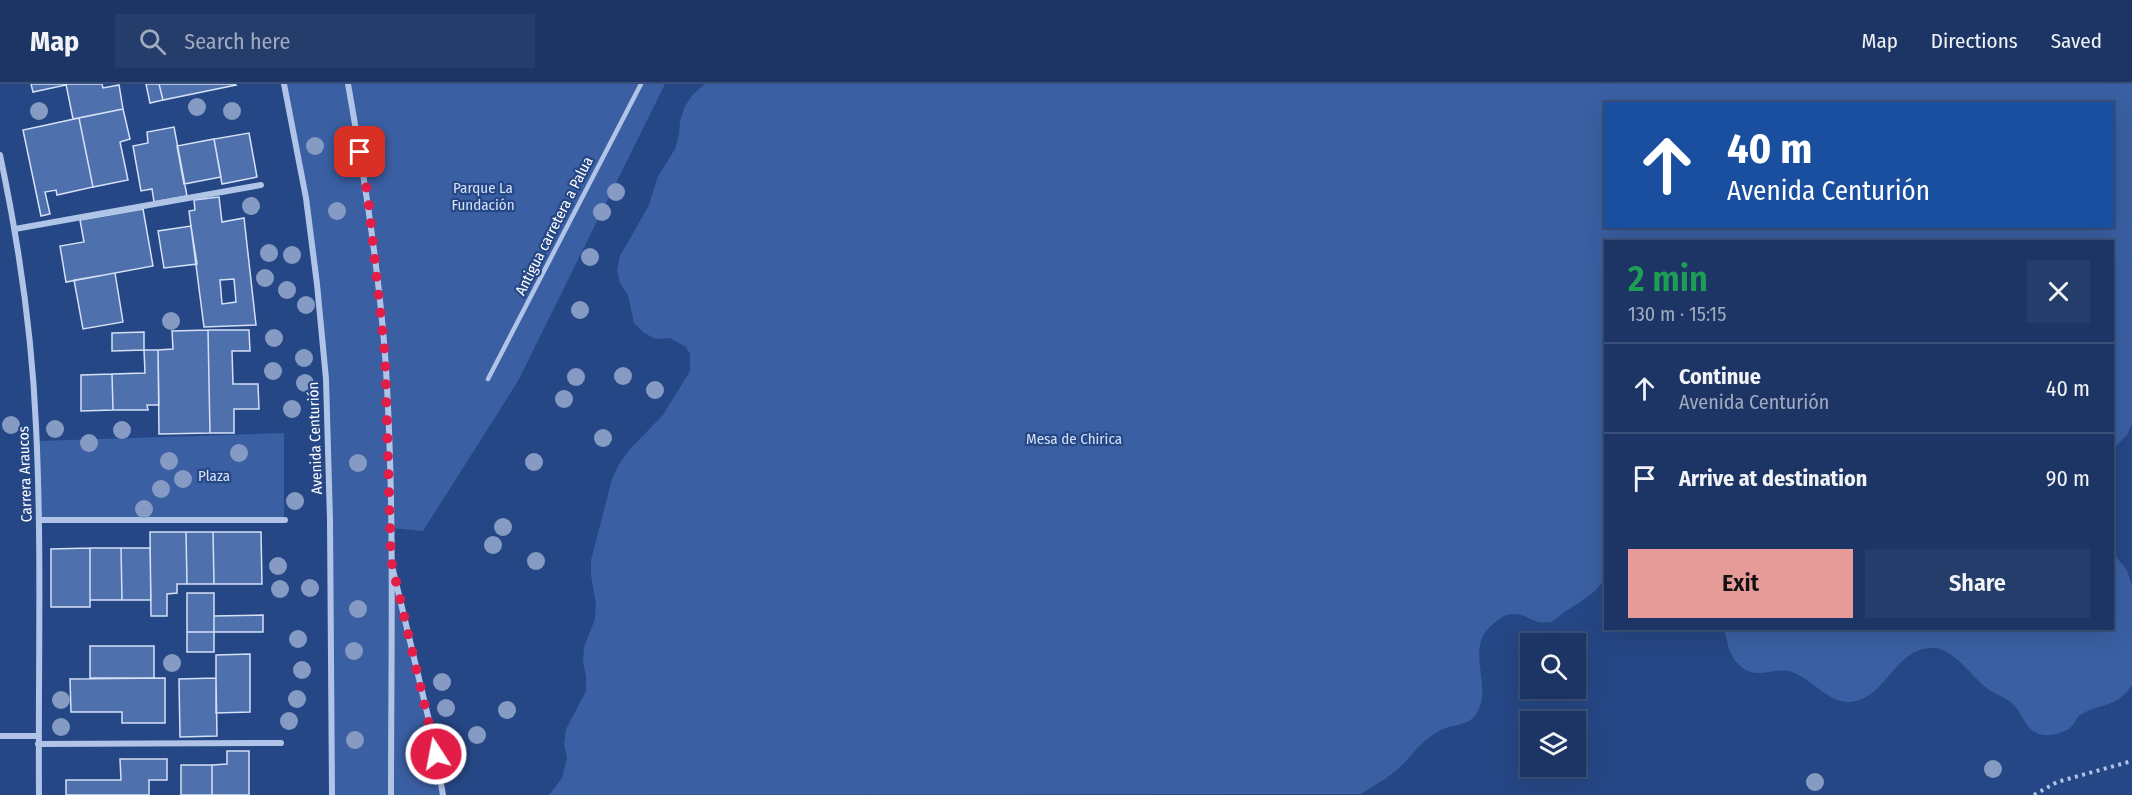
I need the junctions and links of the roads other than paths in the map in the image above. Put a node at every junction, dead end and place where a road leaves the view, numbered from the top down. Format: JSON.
{"nodes":[{"id":1,"x":284,"y":84,"type":"edge"},
{"id":2,"x":348,"y":84,"type":"edge"},
{"id":3,"x":641,"y":84,"type":"edge"},
{"id":4,"x":0,"y":155,"type":"edge"},
{"id":5,"x":261,"y":185,"type":"dead end"},
{"id":6,"x":15,"y":229,"type":"junction"},
{"id":7,"x":488,"y":379,"type":"dead end"},
{"id":8,"x":39,"y":520,"type":"junction"},
{"id":9,"x":285,"y":520,"type":"dead end"},
{"id":10,"x":391,"y":560,"type":"junction"},
{"id":11,"x":0,"y":736,"type":"edge"},
{"id":12,"x":39,"y":736,"type":"junction"},
{"id":13,"x":281,"y":743,"type":"dead end"},
{"id":14,"x":38,"y":744,"type":"junction"},
{"id":15,"x":39,"y":795,"type":"edge"},
{"id":16,"x":332,"y":795,"type":"edge"},
{"id":17,"x":391,"y":795,"type":"edge"},
{"id":18,"x":443,"y":795,"type":"edge"}],
"edges":[{"from":1,"to":16,"type":"street","name":"Avenida Centurión"},
{"from":2,"to":10,"type":"street"},
{"from":3,"to":7,"type":"lane","name":"Antigua carretera a Palua"},
{"from":4,"to":6,"type":"street","name":"Carrera Araucos"},
{"from":5,"to":6,"type":"street"},
{"from":6,"to":8,"type":"street","name":"Carrera Araucos"},
{"from":8,"to":9,"type":"street"},
{"from":8,"to":12,"type":"street","name":"Carrera Araucos"},
{"from":10,"to":17,"type":"street"},
{"from":10,"to":18,"type":"street"},
{"from":11,"to":12,"type":"street"},
{"from":12,"to":14,"type":"street","name":"Carrera Araucos"},
{"from":13,"to":14,"type":"street"},
{"from":14,"to":15,"type":"street","name":"Carrera Araucos"}]}
